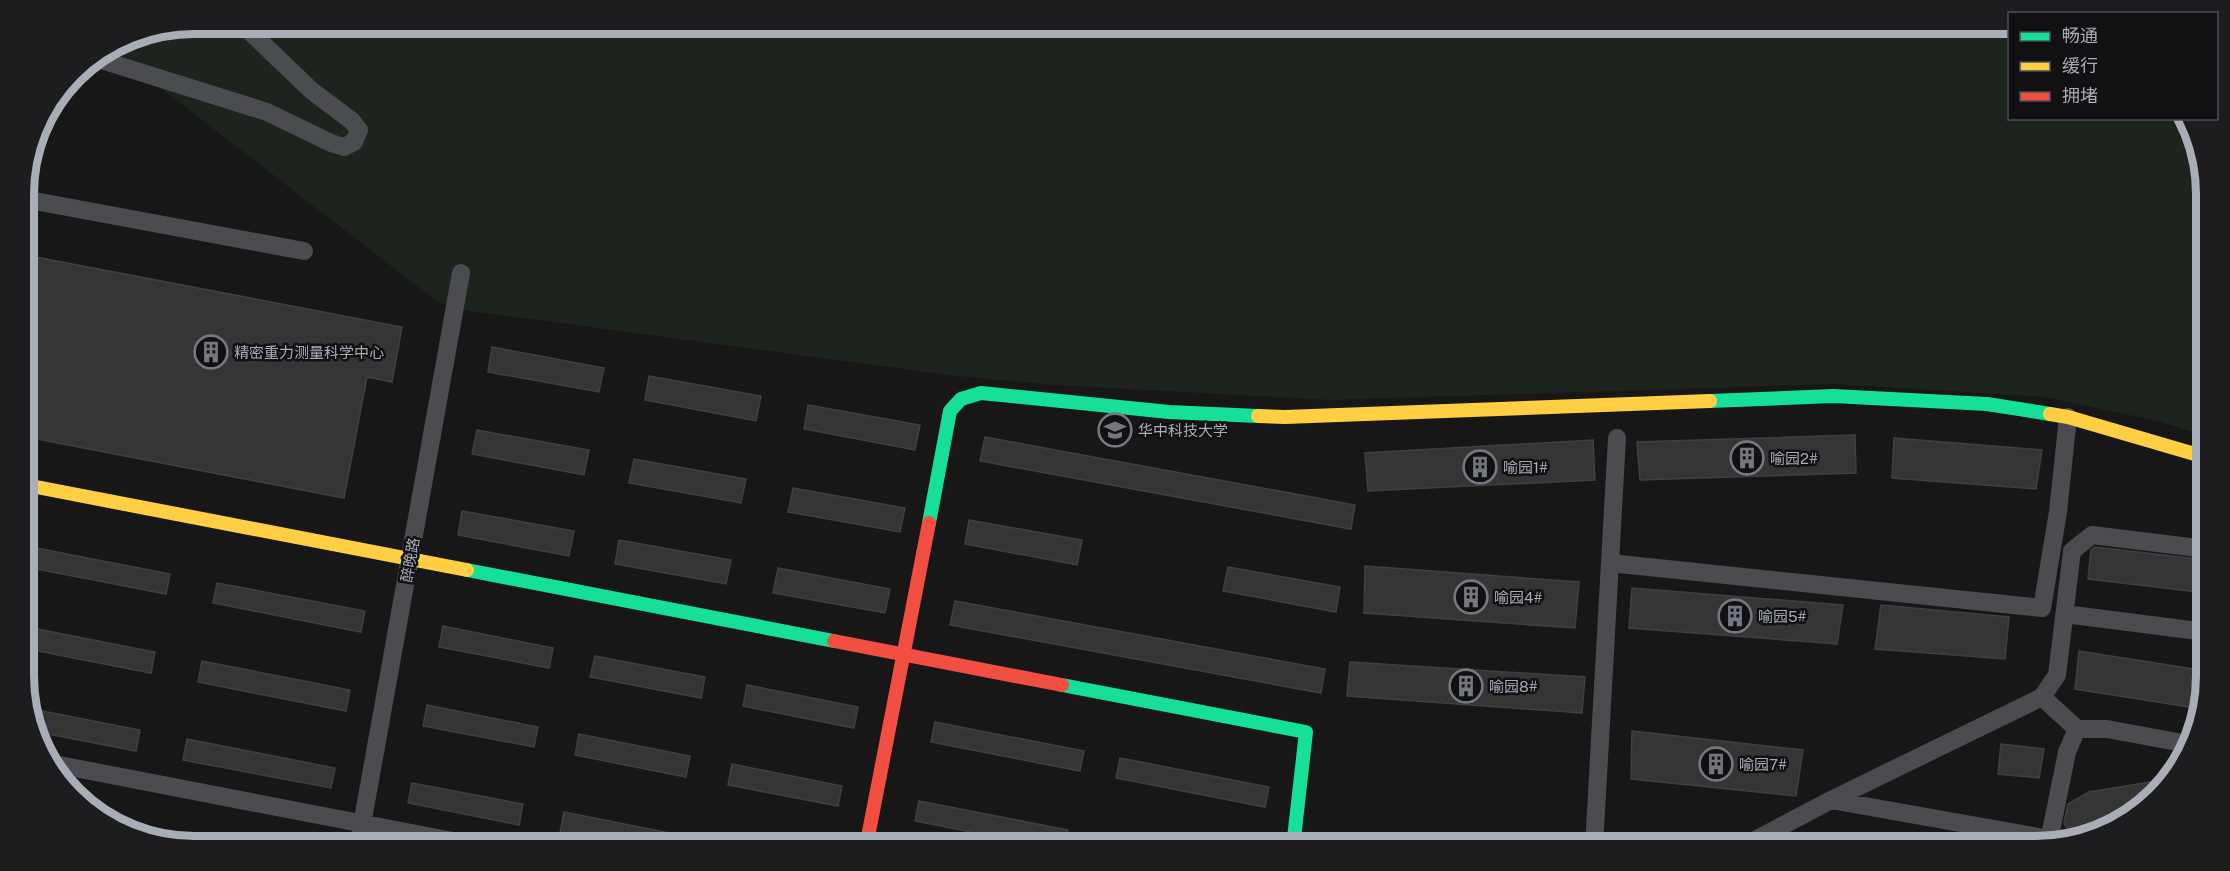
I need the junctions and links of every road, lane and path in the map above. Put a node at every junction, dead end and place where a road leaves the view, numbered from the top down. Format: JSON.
{"nodes":[{"id":1,"x":252,"y":34,"type":"edge"},
{"id":2,"x":107,"y":62,"type":"edge"},
{"id":3,"x":35,"y":201,"type":"edge"},
{"id":4,"x":304,"y":251,"type":"dead end"},
{"id":5,"x":461,"y":273,"type":"dead end"},
{"id":6,"x":2068,"y":417,"type":"junction"},
{"id":7,"x":1617,"y":438,"type":"dead end"},
{"id":8,"x":2196,"y":455,"type":"edge"},
{"id":9,"x":34,"y":487,"type":"edge"},
{"id":10,"x":2196,"y":548,"type":"edge"},
{"id":11,"x":410,"y":559,"type":"junction"},
{"id":12,"x":1610,"y":563,"type":"junction"},
{"id":13,"x":2065,"y":614,"type":"junction"},
{"id":14,"x":2196,"y":631,"type":"edge"},
{"id":15,"x":903,"y":654,"type":"junction"},
{"id":16,"x":2042,"y":697,"type":"junction"},
{"id":17,"x":2078,"y":729,"type":"junction"},
{"id":18,"x":2181,"y":743,"type":"edge"},
{"id":19,"x":62,"y":766,"type":"edge"},
{"id":20,"x":1831,"y":800,"type":"junction"},
{"id":21,"x":362,"y":823,"type":"junction"},
{"id":22,"x":2050,"y":835,"type":"edge"},
{"id":23,"x":360,"y":836,"type":"edge"},
{"id":24,"x":428,"y":836,"type":"edge"},
{"id":25,"x":868,"y":836,"type":"edge"},
{"id":26,"x":1294,"y":836,"type":"edge"},
{"id":27,"x":1595,"y":836,"type":"edge"},
{"id":28,"x":1763,"y":836,"type":"edge"},
{"id":29,"x":2018,"y":836,"type":"edge"}],
"edges":[{"from":1,"to":2,"type":"street"},
{"from":3,"to":4,"type":"street"},
{"from":5,"to":11,"type":"street","name":"醉晚路"},
{"from":6,"to":8,"type":"street"},
{"from":6,"to":12,"type":"street"},
{"from":6,"to":15,"type":"street"},
{"from":7,"to":12,"type":"street"},
{"from":9,"to":11,"type":"street"},
{"from":10,"to":13,"type":"street"},
{"from":11,"to":15,"type":"street"},
{"from":11,"to":21,"type":"street","name":"醉晚路"},
{"from":12,"to":27,"type":"street"},
{"from":13,"to":14,"type":"street"},
{"from":13,"to":16,"type":"street"},
{"from":15,"to":25,"type":"street"},
{"from":15,"to":26,"type":"street"},
{"from":16,"to":17,"type":"street"},
{"from":16,"to":20,"type":"street"},
{"from":17,"to":18,"type":"street"},
{"from":17,"to":22,"type":"street"},
{"from":19,"to":21,"type":"street"},
{"from":20,"to":28,"type":"street"},
{"from":20,"to":29,"type":"street"},
{"from":21,"to":23,"type":"street","name":"醉晚路"},
{"from":21,"to":24,"type":"street"}]}
